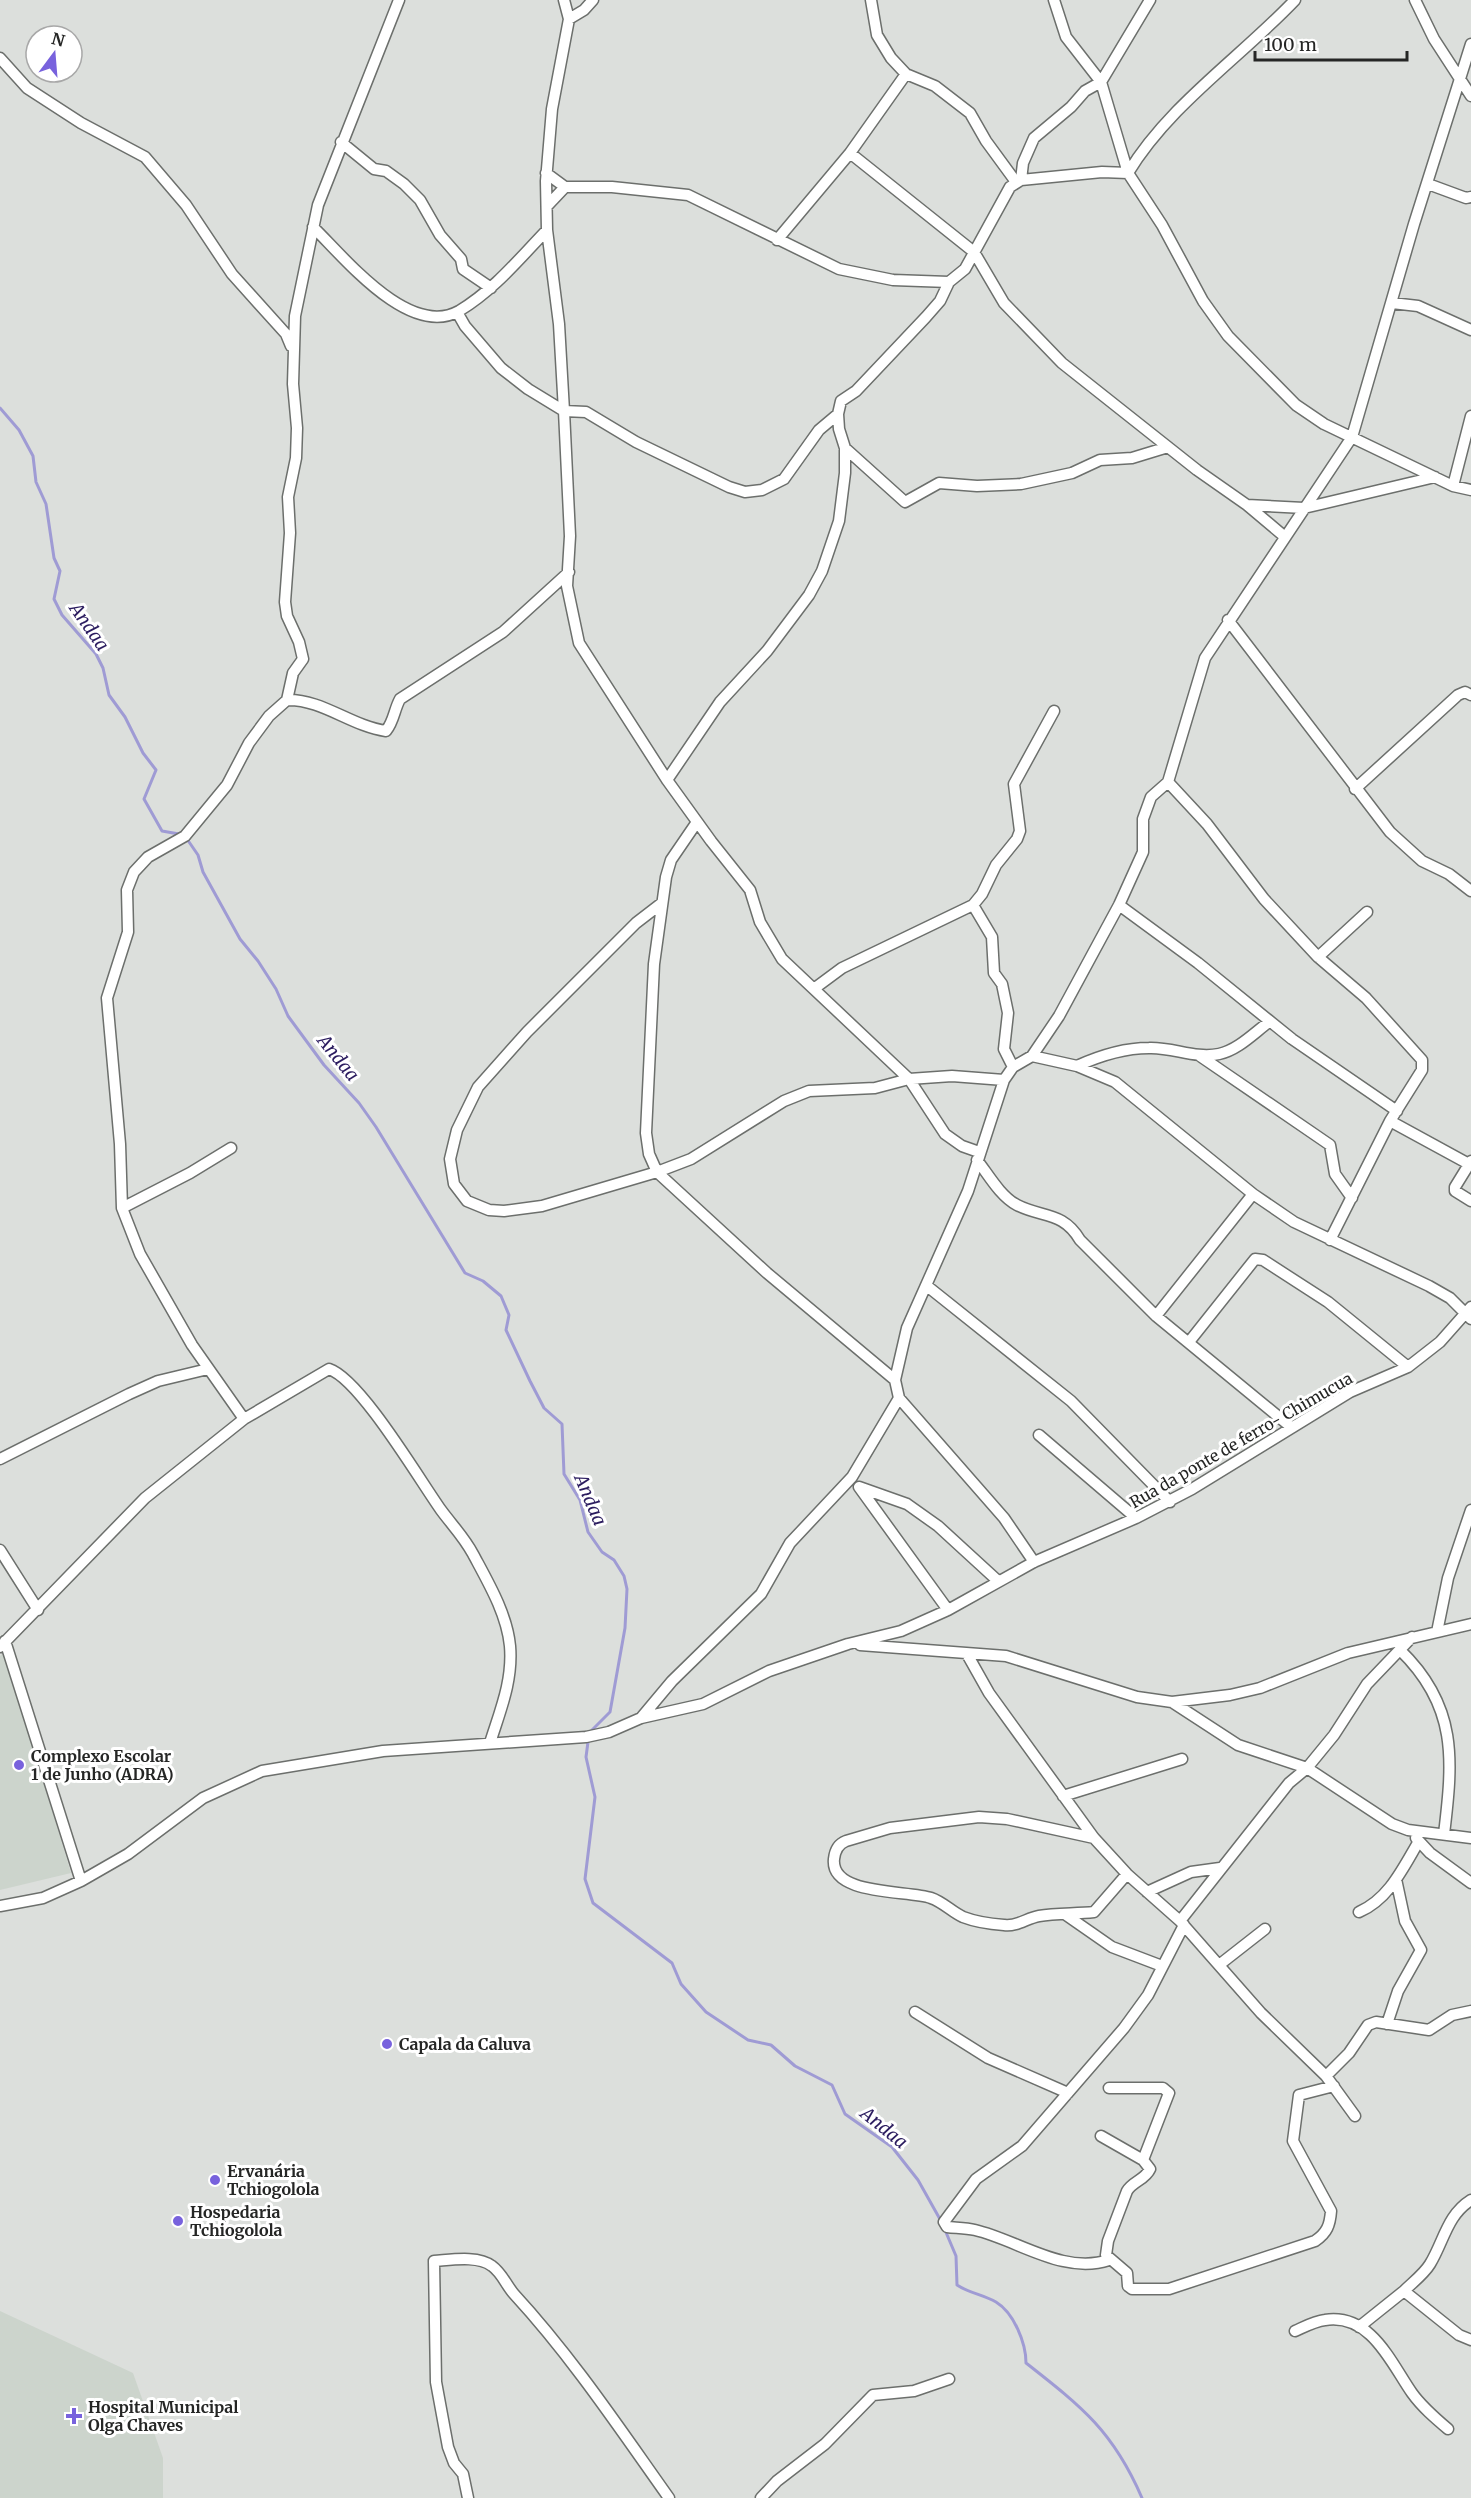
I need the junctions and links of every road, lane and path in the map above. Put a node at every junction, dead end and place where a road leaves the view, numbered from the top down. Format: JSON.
{"nodes":[{"id":1,"x":399,"y":0,"type":"edge"},
{"id":2,"x":564,"y":0,"type":"edge"},
{"id":3,"x":592,"y":0,"type":"edge"},
{"id":4,"x":871,"y":0,"type":"edge"},
{"id":5,"x":1054,"y":0,"type":"edge"},
{"id":6,"x":1150,"y":0,"type":"edge"},
{"id":7,"x":1295,"y":0,"type":"edge"},
{"id":8,"x":1415,"y":0,"type":"edge"},
{"id":9,"x":568,"y":19,"type":"junction"},
{"id":10,"x":1471,"y":44,"type":"edge"},
{"id":11,"x":0,"y":58,"type":"edge"},
{"id":12,"x":906,"y":74,"type":"junction"},
{"id":13,"x":1460,"y":78,"type":"junction"},
{"id":14,"x":1101,"y":82,"type":"junction"},
{"id":15,"x":1471,"y":96,"type":"edge"},
{"id":16,"x":341,"y":142,"type":"junction"},
{"id":17,"x":850,"y":153,"type":"junction"},
{"id":18,"x":546,"y":173,"type":"junction"},
{"id":19,"x":1128,"y":173,"type":"junction"},
{"id":20,"x":1018,"y":181,"type":"junction"},
{"id":21,"x":1428,"y":184,"type":"junction"},
{"id":22,"x":565,"y":187,"type":"junction"},
{"id":23,"x":1471,"y":197,"type":"edge"},
{"id":24,"x":547,"y":207,"type":"junction"},
{"id":25,"x":313,"y":227,"type":"junction"},
{"id":26,"x":547,"y":230,"type":"junction"},
{"id":27,"x":777,"y":240,"type":"junction"},
{"id":28,"x":974,"y":252,"type":"junction"},
{"id":29,"x":950,"y":282,"type":"junction"},
{"id":30,"x":491,"y":288,"type":"junction"},
{"id":31,"x":1392,"y":303,"type":"junction"},
{"id":32,"x":457,"y":312,"type":"junction"},
{"id":33,"x":1471,"y":330,"type":"edge"},
{"id":34,"x":293,"y":352,"type":"junction"},
{"id":35,"x":564,"y":411,"type":"junction"},
{"id":36,"x":838,"y":414,"type":"junction"},
{"id":37,"x":1471,"y":416,"type":"edge"},
{"id":38,"x":1353,"y":437,"type":"junction"},
{"id":39,"x":1168,"y":447,"type":"junction"},
{"id":40,"x":845,"y":448,"type":"junction"},
{"id":41,"x":1435,"y":477,"type":"junction"},
{"id":42,"x":1454,"y":486,"type":"junction"},
{"id":43,"x":1471,"y":490,"type":"edge"},
{"id":44,"x":1247,"y":505,"type":"junction"},
{"id":45,"x":1304,"y":508,"type":"junction"},
{"id":46,"x":1285,"y":537,"type":"junction"},
{"id":47,"x":568,"y":572,"type":"junction"},
{"id":48,"x":1228,"y":620,"type":"junction"},
{"id":49,"x":1471,"y":695,"type":"edge"},
{"id":50,"x":287,"y":700,"type":"junction"},
{"id":51,"x":1054,"y":711,"type":"dead end"},
{"id":52,"x":667,"y":780,"type":"junction"},
{"id":53,"x":1168,"y":782,"type":"junction"},
{"id":54,"x":1355,"y":789,"type":"junction"},
{"id":55,"x":697,"y":822,"type":"junction"},
{"id":56,"x":1471,"y":891,"type":"edge"},
{"id":57,"x":662,"y":903,"type":"junction"},
{"id":58,"x":973,"y":904,"type":"junction"},
{"id":59,"x":1119,"y":905,"type":"junction"},
{"id":60,"x":1367,"y":912,"type":"dead end"},
{"id":61,"x":1318,"y":957,"type":"junction"},
{"id":62,"x":815,"y":988,"type":"junction"},
{"id":63,"x":1269,"y":1022,"type":"junction"},
{"id":64,"x":1032,"y":1056,"type":"junction"},
{"id":65,"x":1200,"y":1056,"type":"junction"},
{"id":66,"x":1077,"y":1066,"type":"junction"},
{"id":67,"x":1013,"y":1067,"type":"junction"},
{"id":68,"x":909,"y":1079,"type":"junction"},
{"id":69,"x":1004,"y":1080,"type":"junction"},
{"id":70,"x":1397,"y":1111,"type":"junction"},
{"id":71,"x":1390,"y":1121,"type":"junction"},
{"id":72,"x":231,"y":1148,"type":"dead end"},
{"id":73,"x":978,"y":1156,"type":"junction"},
{"id":74,"x":1470,"y":1163,"type":"edge"},
{"id":75,"x":657,"y":1173,"type":"junction"},
{"id":76,"x":1253,"y":1194,"type":"junction"},
{"id":77,"x":1352,"y":1198,"type":"junction"},
{"id":78,"x":1471,"y":1201,"type":"edge"},
{"id":79,"x":122,"y":1208,"type":"junction"},
{"id":80,"x":1330,"y":1240,"type":"junction"},
{"id":81,"x":927,"y":1286,"type":"junction"},
{"id":82,"x":1469,"y":1313,"type":"edge"},
{"id":83,"x":1156,"y":1316,"type":"junction"},
{"id":84,"x":1189,"y":1342,"type":"junction"},
{"id":85,"x":1408,"y":1367,"type":"junction"},
{"id":86,"x":208,"y":1369,"type":"junction"},
{"id":87,"x":895,"y":1380,"type":"junction"},
{"id":88,"x":899,"y":1398,"type":"junction"},
{"id":89,"x":244,"y":1419,"type":"junction"},
{"id":90,"x":1291,"y":1427,"type":"junction"},
{"id":91,"x":1039,"y":1435,"type":"dead end"},
{"id":92,"x":0,"y":1459,"type":"edge"},
{"id":93,"x":852,"y":1477,"type":"junction"},
{"id":94,"x":859,"y":1487,"type":"junction"},
{"id":95,"x":1170,"y":1502,"type":"junction"},
{"id":96,"x":1471,"y":1510,"type":"edge"},
{"id":97,"x":1137,"y":1518,"type":"junction"},
{"id":98,"x":1,"y":1554,"type":"edge"},
{"id":99,"x":1034,"y":1562,"type":"junction"},
{"id":100,"x":998,"y":1581,"type":"junction"},
{"id":101,"x":38,"y":1610,"type":"junction"},
{"id":102,"x":948,"y":1610,"type":"junction"},
{"id":103,"x":1471,"y":1624,"type":"edge"},
{"id":104,"x":1437,"y":1632,"type":"junction"},
{"id":105,"x":1412,"y":1636,"type":"junction"},
{"id":106,"x":3,"y":1644,"type":"edge"},
{"id":107,"x":848,"y":1644,"type":"junction"},
{"id":108,"x":1400,"y":1650,"type":"junction"},
{"id":109,"x":967,"y":1654,"type":"junction"},
{"id":110,"x":1172,"y":1702,"type":"junction"},
{"id":111,"x":641,"y":1718,"type":"junction"},
{"id":112,"x":490,"y":1743,"type":"junction"},
{"id":113,"x":1182,"y":1759,"type":"dead end"},
{"id":114,"x":1307,"y":1768,"type":"junction"},
{"id":115,"x":1063,"y":1796,"type":"junction"},
{"id":116,"x":1408,"y":1830,"type":"junction"},
{"id":117,"x":1444,"y":1834,"type":"junction"},
{"id":118,"x":1094,"y":1838,"type":"junction"},
{"id":119,"x":1471,"y":1838,"type":"edge"},
{"id":120,"x":1419,"y":1841,"type":"junction"},
{"id":121,"x":1220,"y":1868,"type":"junction"},
{"id":122,"x":1127,"y":1874,"type":"junction"},
{"id":123,"x":1396,"y":1879,"type":"junction"},
{"id":124,"x":81,"y":1881,"type":"junction"},
{"id":125,"x":1471,"y":1883,"type":"edge"},
{"id":126,"x":1147,"y":1892,"type":"junction"},
{"id":127,"x":0,"y":1906,"type":"edge"},
{"id":128,"x":1359,"y":1912,"type":"dead end"},
{"id":129,"x":1066,"y":1915,"type":"junction"},
{"id":130,"x":1182,"y":1923,"type":"junction"},
{"id":131,"x":1265,"y":1929,"type":"dead end"},
{"id":132,"x":1219,"y":1965,"type":"junction"},
{"id":133,"x":1162,"y":1966,"type":"junction"},
{"id":134,"x":1471,"y":2011,"type":"edge"},
{"id":135,"x":915,"y":2012,"type":"dead end"},
{"id":136,"x":1387,"y":2024,"type":"junction"},
{"id":137,"x":1326,"y":2076,"type":"junction"},
{"id":138,"x":1334,"y":2086,"type":"junction"},
{"id":139,"x":1109,"y":2088,"type":"dead end"},
{"id":140,"x":1068,"y":2093,"type":"junction"},
{"id":141,"x":1355,"y":2116,"type":"dead end"},
{"id":142,"x":1101,"y":2136,"type":"dead end"},
{"id":143,"x":1143,"y":2160,"type":"junction"},
{"id":144,"x":1471,"y":2200,"type":"edge"},
{"id":145,"x":1109,"y":2260,"type":"junction"},
{"id":146,"x":1404,"y":2291,"type":"junction"},
{"id":147,"x":1359,"y":2327,"type":"junction"},
{"id":148,"x":1295,"y":2331,"type":"dead end"},
{"id":149,"x":1471,"y":2340,"type":"edge"},
{"id":150,"x":949,"y":2379,"type":"dead end"},
{"id":151,"x":1448,"y":2429,"type":"dead end"},
{"id":152,"x":468,"y":2498,"type":"edge"},
{"id":153,"x":669,"y":2498,"type":"edge"},
{"id":154,"x":761,"y":2498,"type":"edge"}],
"edges":[{"from":1,"to":16,"type":"street"},
{"from":2,"to":9,"type":"street"},
{"from":3,"to":9,"type":"street"},
{"from":4,"to":12,"type":"street"},
{"from":5,"to":14,"type":"street"},
{"from":6,"to":14,"type":"street"},
{"from":7,"to":19,"type":"street"},
{"from":8,"to":13,"type":"street"},
{"from":9,"to":18,"type":"street"},
{"from":10,"to":13,"type":"street"},
{"from":11,"to":34,"type":"street"},
{"from":12,"to":17,"type":"street"},
{"from":12,"to":20,"type":"street"},
{"from":13,"to":15,"type":"street"},
{"from":13,"to":21,"type":"street"},
{"from":14,"to":19,"type":"street"},
{"from":14,"to":20,"type":"street"},
{"from":16,"to":25,"type":"street"},
{"from":16,"to":30,"type":"street"},
{"from":17,"to":27,"type":"street"},
{"from":17,"to":28,"type":"street"},
{"from":18,"to":22,"type":"street"},
{"from":18,"to":24,"type":"street"},
{"from":19,"to":20,"type":"street"},
{"from":19,"to":38,"type":"street"},
{"from":20,"to":28,"type":"street"},
{"from":21,"to":23,"type":"street"},
{"from":21,"to":31,"type":"street"},
{"from":22,"to":24,"type":"street"},
{"from":22,"to":27,"type":"street"},
{"from":24,"to":26,"type":"street"},
{"from":25,"to":32,"type":"street"},
{"from":25,"to":34,"type":"street"},
{"from":26,"to":30,"type":"street"},
{"from":26,"to":35,"type":"street"},
{"from":27,"to":29,"type":"street"},
{"from":28,"to":29,"type":"street"},
{"from":28,"to":39,"type":"street"},
{"from":29,"to":36,"type":"street"},
{"from":30,"to":32,"type":"street"},
{"from":31,"to":33,"type":"street"},
{"from":31,"to":38,"type":"street"},
{"from":32,"to":35,"type":"street"},
{"from":34,"to":50,"type":"street"},
{"from":35,"to":36,"type":"street"},
{"from":35,"to":47,"type":"street"},
{"from":36,"to":40,"type":"street"},
{"from":37,"to":42,"type":"street"},
{"from":38,"to":41,"type":"street"},
{"from":38,"to":45,"type":"street"},
{"from":39,"to":40,"type":"street"},
{"from":39,"to":44,"type":"street"},
{"from":40,"to":52,"type":"street"},
{"from":41,"to":42,"type":"street"},
{"from":41,"to":45,"type":"street"},
{"from":42,"to":43,"type":"street"},
{"from":44,"to":45,"type":"street"},
{"from":44,"to":46,"type":"street"},
{"from":45,"to":46,"type":"street"},
{"from":46,"to":48,"type":"street"},
{"from":47,"to":50,"type":"street"},
{"from":47,"to":52,"type":"street"},
{"from":48,"to":53,"type":"street"},
{"from":48,"to":54,"type":"street"},
{"from":49,"to":54,"type":"street"},
{"from":50,"to":79,"type":"street"},
{"from":51,"to":58,"type":"street"},
{"from":52,"to":55,"type":"street"},
{"from":53,"to":59,"type":"street"},
{"from":53,"to":61,"type":"street"},
{"from":54,"to":56,"type":"street"},
{"from":55,"to":57,"type":"street"},
{"from":55,"to":62,"type":"street"},
{"from":57,"to":75,"type":"street"},
{"from":57,"to":75,"type":"street"},
{"from":58,"to":62,"type":"street"},
{"from":58,"to":67,"type":"street"},
{"from":59,"to":63,"type":"street"},
{"from":59,"to":64,"type":"street"},
{"from":60,"to":61,"type":"street"},
{"from":61,"to":70,"type":"street"},
{"from":62,"to":68,"type":"street"},
{"from":63,"to":65,"type":"street"},
{"from":63,"to":70,"type":"street"},
{"from":64,"to":66,"type":"street"},
{"from":64,"to":67,"type":"street"},
{"from":65,"to":66,"type":"street"},
{"from":65,"to":77,"type":"street"},
{"from":66,"to":76,"type":"street"},
{"from":67,"to":69,"type":"street"},
{"from":68,"to":69,"type":"street"},
{"from":68,"to":73,"type":"street"},
{"from":68,"to":75,"type":"street"},
{"from":69,"to":73,"type":"street"},
{"from":70,"to":71,"type":"street"},
{"from":71,"to":74,"type":"street"},
{"from":71,"to":77,"type":"street"},
{"from":72,"to":79,"type":"street"},
{"from":73,"to":81,"type":"street"},
{"from":73,"to":83,"type":"street"},
{"from":74,"to":78,"type":"street"},
{"from":75,"to":87,"type":"street"},
{"from":76,"to":80,"type":"street"},
{"from":76,"to":83,"type":"street"},
{"from":77,"to":80,"type":"street"},
{"from":79,"to":86,"type":"street"},
{"from":80,"to":82,"type":"street"},
{"from":81,"to":87,"type":"street"},
{"from":81,"to":95,"type":"street"},
{"from":82,"to":85,"type":"street","name":"Rua da ponte de ferro- Chimucua"},
{"from":83,"to":84,"type":"street"},
{"from":84,"to":85,"type":"street"},
{"from":84,"to":90,"type":"street"},
{"from":85,"to":90,"type":"street","name":"Rua da ponte de ferro- Chimucua"},
{"from":86,"to":89,"type":"street"},
{"from":86,"to":92,"type":"street"},
{"from":87,"to":88,"type":"street"},
{"from":88,"to":93,"type":"street"},
{"from":88,"to":99,"type":"street"},
{"from":89,"to":101,"type":"street"},
{"from":89,"to":112,"type":"street"},
{"from":90,"to":95,"type":"street","name":"Rua da ponte de ferro- Chimucua"},
{"from":91,"to":97,"type":"street"},
{"from":93,"to":94,"type":"street"},
{"from":93,"to":111,"type":"street"},
{"from":94,"to":100,"type":"street"},
{"from":94,"to":102,"type":"street"},
{"from":95,"to":97,"type":"street","name":"Rua da ponte de ferro- Chimucua"},
{"from":96,"to":104,"type":"street"},
{"from":97,"to":99,"type":"street","name":"Rua da ponte de ferro- Chimucua"},
{"from":98,"to":101,"type":"street"},
{"from":99,"to":100,"type":"street","name":"Rua da ponte de ferro- Chimucua"},
{"from":100,"to":102,"type":"street","name":"Rua da ponte de ferro- Chimucua"},
{"from":101,"to":106,"type":"street"},
{"from":102,"to":107,"type":"street","name":"Rua da ponte de ferro- Chimucua"},
{"from":103,"to":104,"type":"street"},
{"from":104,"to":105,"type":"street"},
{"from":105,"to":108,"type":"street"},
{"from":105,"to":110,"type":"street"},
{"from":106,"to":124,"type":"street"},
{"from":107,"to":109,"type":"street"},
{"from":107,"to":111,"type":"street","name":"Rua da ponte de ferro- Chimucua"},
{"from":108,"to":114,"type":"street"},
{"from":108,"to":117,"type":"street"},
{"from":109,"to":110,"type":"street"},
{"from":109,"to":115,"type":"street"},
{"from":110,"to":114,"type":"street"},
{"from":111,"to":112,"type":"street","name":"Rua da ponte de ferro- Chimucua"},
{"from":112,"to":124,"type":"street","name":"Rua da ponte de ferro- Chimucua"},
{"from":113,"to":115,"type":"street"},
{"from":114,"to":116,"type":"street"},
{"from":114,"to":121,"type":"street"},
{"from":115,"to":118,"type":"street"},
{"from":116,"to":117,"type":"street"},
{"from":116,"to":120,"type":"street"},
{"from":117,"to":119,"type":"street"},
{"from":118,"to":122,"type":"street"},
{"from":118,"to":129,"type":"street"},
{"from":120,"to":123,"type":"street"},
{"from":120,"to":125,"type":"street"},
{"from":121,"to":126,"type":"street"},
{"from":121,"to":130,"type":"street"},
{"from":122,"to":126,"type":"street"},
{"from":122,"to":129,"type":"street"},
{"from":123,"to":128,"type":"street"},
{"from":123,"to":136,"type":"street"},
{"from":124,"to":127,"type":"street","name":"Rua da ponte de ferro- Chimucua"},
{"from":126,"to":130,"type":"street"},
{"from":129,"to":133,"type":"street"},
{"from":130,"to":132,"type":"street"},
{"from":130,"to":133,"type":"street"},
{"from":131,"to":132,"type":"street"},
{"from":132,"to":137,"type":"street"},
{"from":133,"to":140,"type":"street"},
{"from":134,"to":136,"type":"street"},
{"from":135,"to":140,"type":"street"},
{"from":136,"to":137,"type":"street"},
{"from":137,"to":138,"type":"street"},
{"from":138,"to":141,"type":"street"},
{"from":138,"to":145,"type":"street"},
{"from":139,"to":143,"type":"street"},
{"from":140,"to":145,"type":"street"},
{"from":142,"to":143,"type":"street"},
{"from":143,"to":145,"type":"street"},
{"from":144,"to":146,"type":"street"},
{"from":146,"to":147,"type":"street"},
{"from":146,"to":149,"type":"street"},
{"from":147,"to":148,"type":"street"},
{"from":147,"to":151,"type":"street"},
{"from":150,"to":154,"type":"street"},
{"from":152,"to":153,"type":"street"}]}
